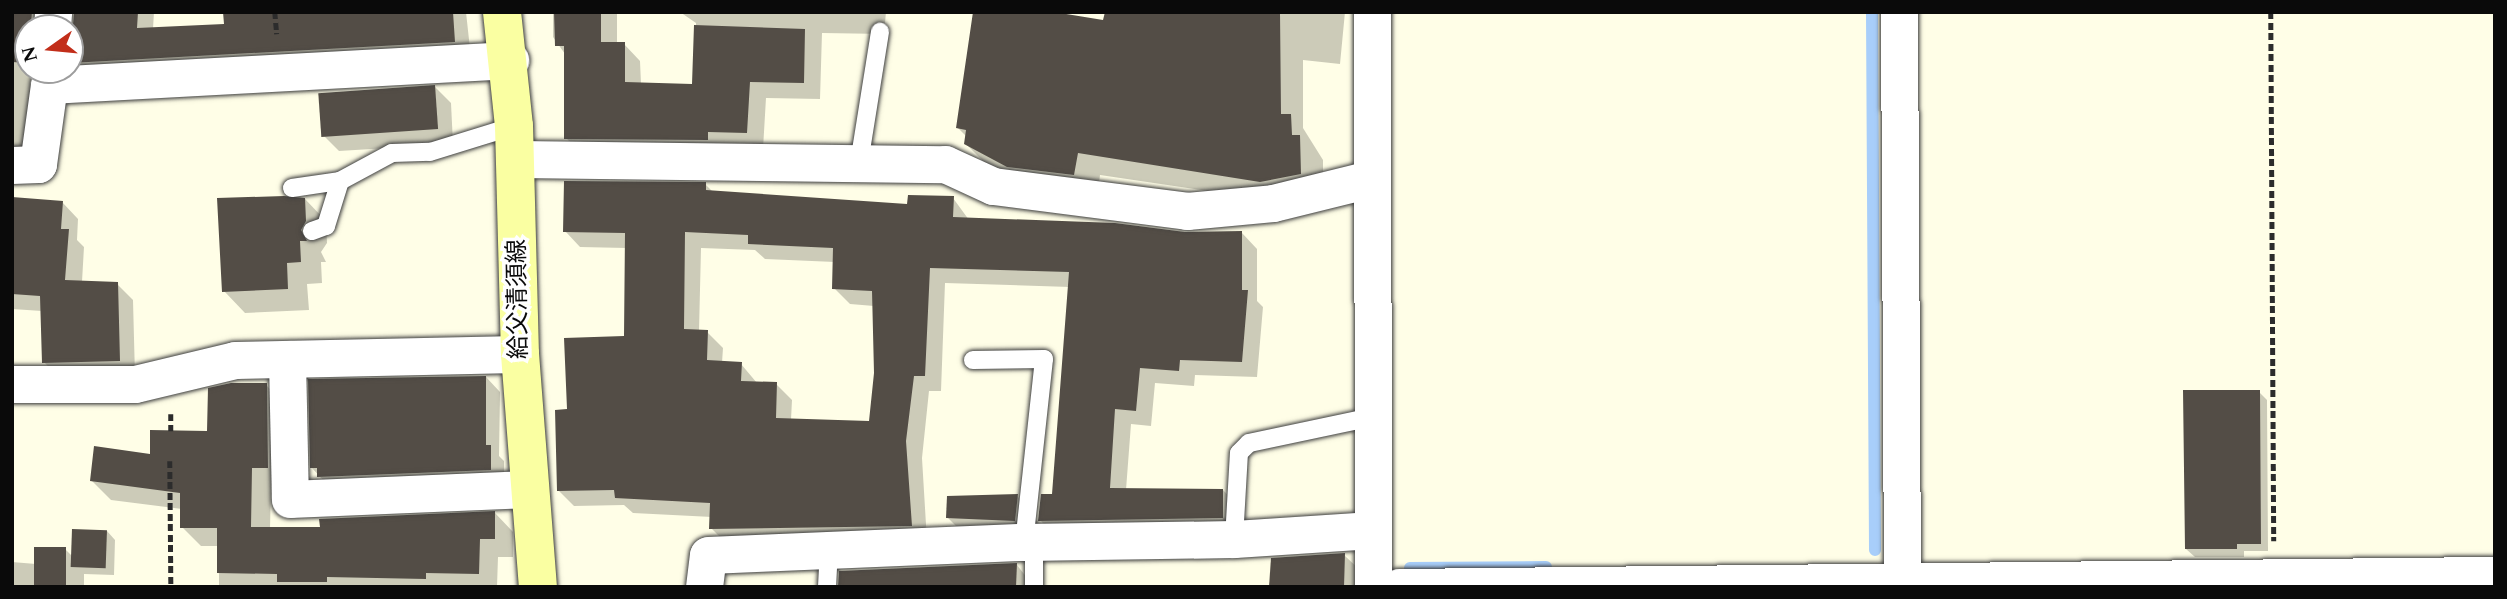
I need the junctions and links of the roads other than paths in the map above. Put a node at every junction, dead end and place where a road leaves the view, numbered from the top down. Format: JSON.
{"nodes":[{"id":1,"x":502,"y":12,"type":"edge"},
{"id":2,"x":1372,"y":12,"type":"edge"},
{"id":3,"x":1899,"y":12,"type":"edge"},
{"id":4,"x":880,"y":32,"type":"dead end"},
{"id":5,"x":510,"y":60,"type":"junction"},
{"id":6,"x":84,"y":77,"type":"edge"},
{"id":7,"x":48,"y":84,"type":"edge"},
{"id":8,"x":515,"y":143,"type":"junction"},
{"id":9,"x":859,"y":163,"type":"junction"},
{"id":10,"x":12,"y":165,"type":"edge"},
{"id":11,"x":1370,"y":179,"type":"junction"},
{"id":12,"x":340,"y":181,"type":"junction"},
{"id":13,"x":292,"y":188,"type":"dead end"},
{"id":14,"x":312,"y":231,"type":"dead end"},
{"id":15,"x":520,"y":354,"type":"junction"},
{"id":16,"x":287,"y":359,"type":"junction"},
{"id":17,"x":974,"y":360,"type":"dead end"},
{"id":18,"x":12,"y":384,"type":"edge"},
{"id":19,"x":1372,"y":417,"type":"junction"},
{"id":20,"x":528,"y":489,"type":"junction"},
{"id":21,"x":1373,"y":530,"type":"junction"},
{"id":22,"x":1234,"y":539,"type":"junction"},
{"id":23,"x":1029,"y":542,"type":"junction"},
{"id":24,"x":829,"y":548,"type":"junction"},
{"id":25,"x":2495,"y":575,"type":"edge"},
{"id":26,"x":1902,"y":584,"type":"edge"},
{"id":27,"x":538,"y":587,"type":"edge"},
{"id":28,"x":704,"y":587,"type":"edge"},
{"id":29,"x":827,"y":587,"type":"edge"},
{"id":30,"x":1034,"y":587,"type":"edge"},
{"id":31,"x":1373,"y":587,"type":"edge"},
{"id":32,"x":1399,"y":587,"type":"edge"}],
"edges":[{"from":1,"to":5,"type":"main road","name":"給父清須線"},
{"from":2,"to":11,"type":"street"},
{"from":3,"to":26,"type":"street"},
{"from":4,"to":9,"type":"lane"},
{"from":5,"to":6,"type":"street"},
{"from":5,"to":8,"type":"main road","name":"給父清須線"},
{"from":7,"to":10,"type":"street"},
{"from":8,"to":9,"type":"street"},
{"from":8,"to":12,"type":"lane"},
{"from":8,"to":15,"type":"main road","name":"給父清須線"},
{"from":9,"to":11,"type":"street"},
{"from":11,"to":19,"type":"street"},
{"from":12,"to":13,"type":"lane"},
{"from":12,"to":14,"type":"lane"},
{"from":15,"to":16,"type":"street"},
{"from":15,"to":20,"type":"main road","name":"給父清須線"},
{"from":16,"to":18,"type":"street"},
{"from":16,"to":20,"type":"street"},
{"from":17,"to":23,"type":"lane"},
{"from":19,"to":21,"type":"street"},
{"from":19,"to":22,"type":"lane"},
{"from":20,"to":27,"type":"main road","name":"給父清須線"},
{"from":21,"to":22,"type":"street"},
{"from":21,"to":31,"type":"street"},
{"from":22,"to":23,"type":"street"},
{"from":23,"to":24,"type":"street"},
{"from":23,"to":30,"type":"lane"},
{"from":24,"to":28,"type":"street"},
{"from":24,"to":29,"type":"lane"},
{"from":25,"to":26,"type":"street"},
{"from":26,"to":32,"type":"street"}]}
